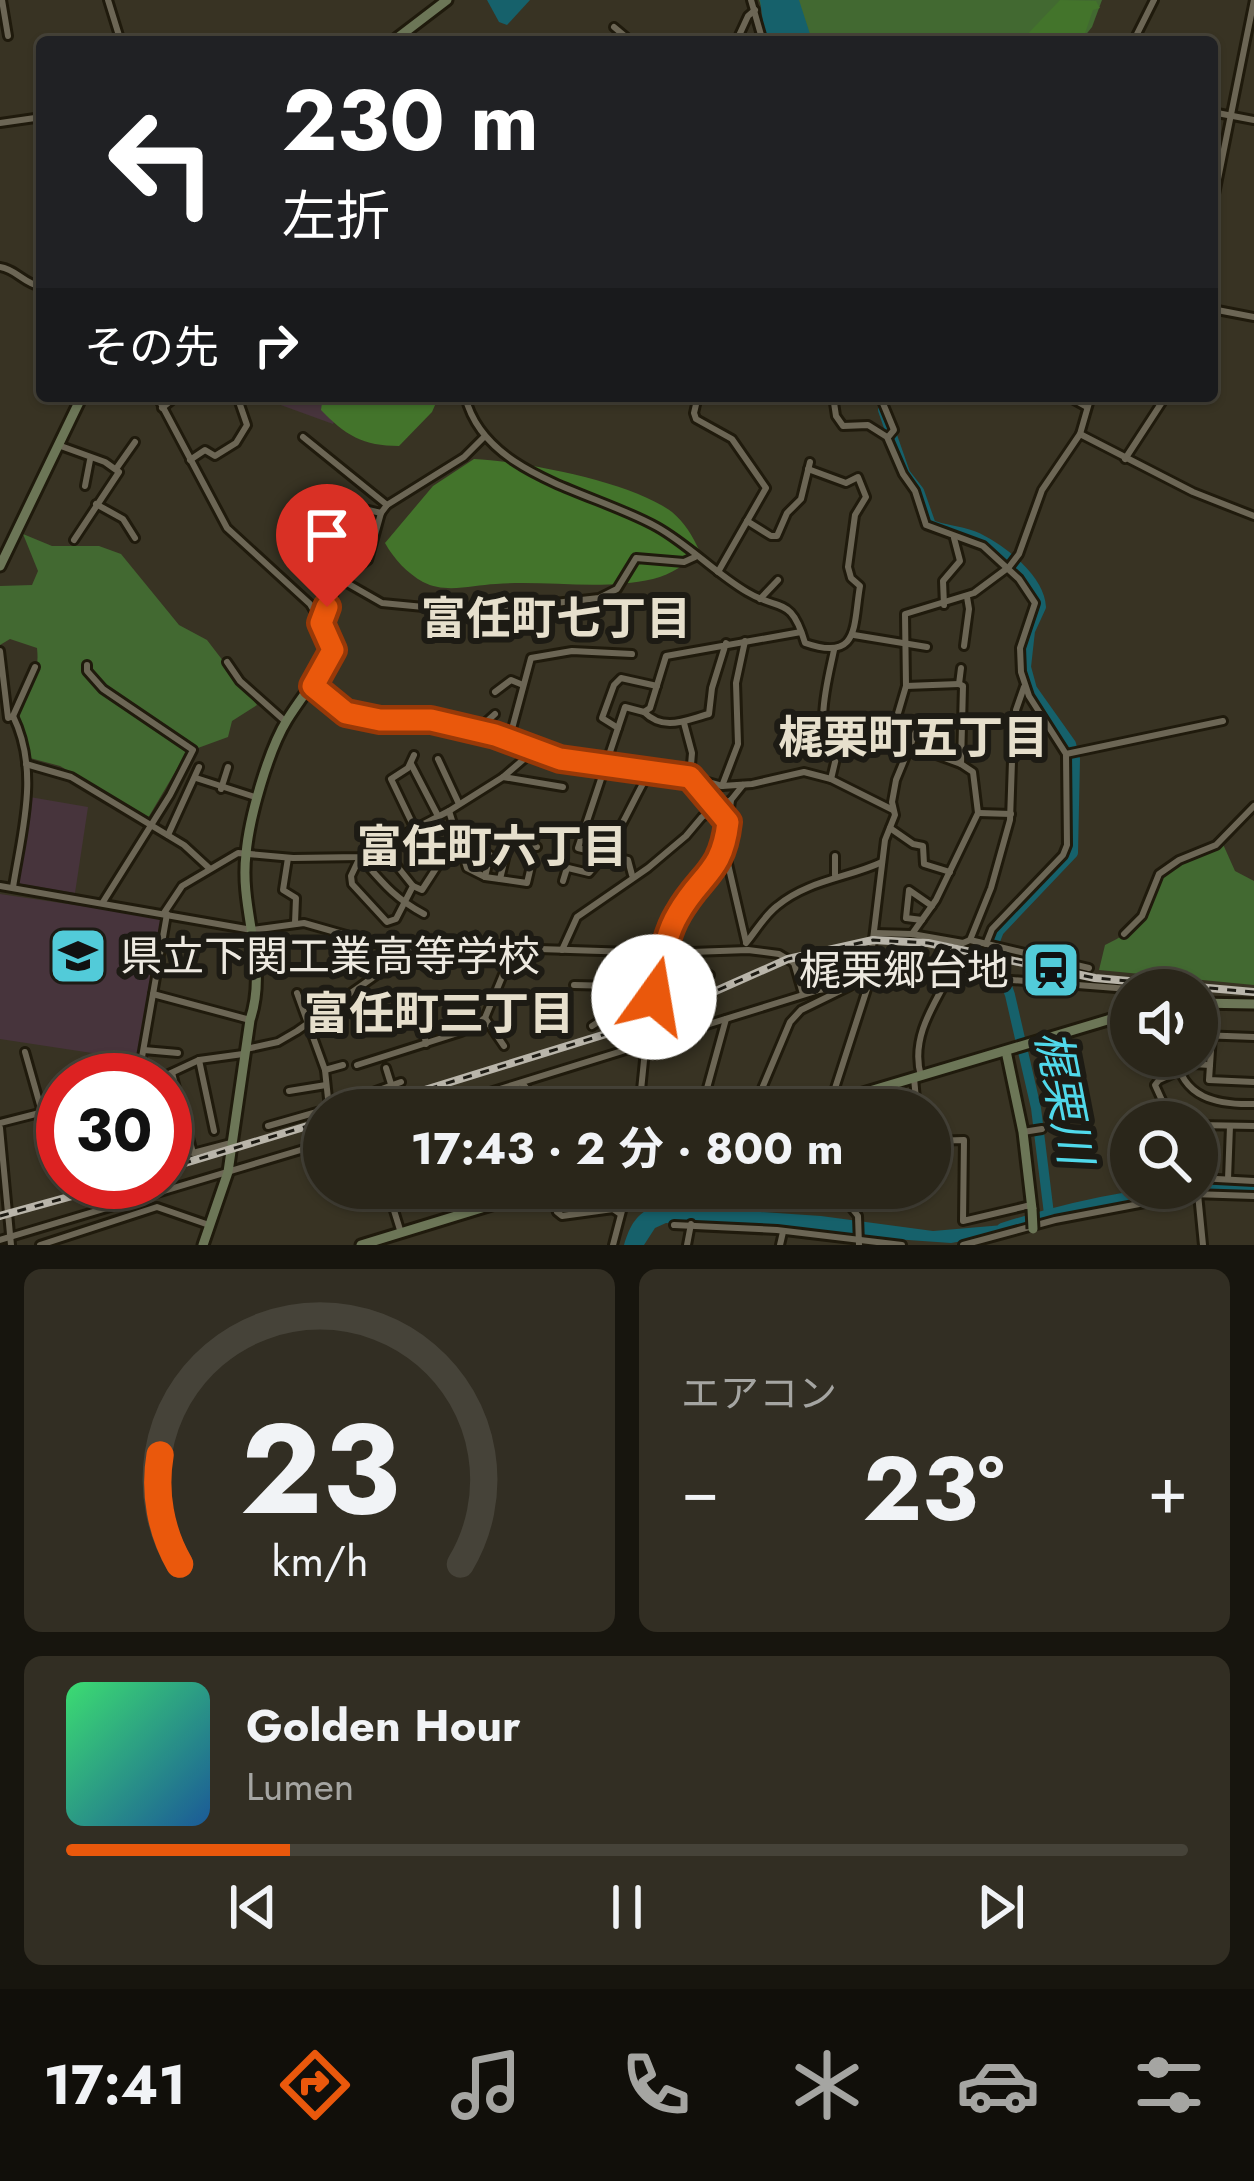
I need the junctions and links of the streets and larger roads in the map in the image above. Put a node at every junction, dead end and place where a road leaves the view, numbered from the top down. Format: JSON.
{"nodes":[{"id":1,"x":2,"y":0,"type":"edge"},
{"id":2,"x":108,"y":0,"type":"edge"},
{"id":3,"x":447,"y":0,"type":"edge"},
{"id":4,"x":751,"y":0,"type":"edge"},
{"id":5,"x":1154,"y":0,"type":"edge"},
{"id":6,"x":1254,"y":0,"type":"edge"},
{"id":7,"x":755,"y":10,"type":"junction"},
{"id":8,"x":614,"y":26,"type":"dead end"},
{"id":9,"x":8,"y":36,"type":"dead end"},
{"id":10,"x":119,"y":36,"type":"edge"},
{"id":11,"x":406,"y":36,"type":"edge"},
{"id":12,"x":625,"y":36,"type":"edge"},
{"id":13,"x":739,"y":36,"type":"edge"},
{"id":14,"x":759,"y":36,"type":"edge"},
{"id":15,"x":1136,"y":36,"type":"edge"},
{"id":16,"x":1218,"y":113,"type":"edge"},
{"id":17,"x":1231,"y":116,"type":"junction"},
{"id":18,"x":36,"y":118,"type":"edge"},
{"id":19,"x":1254,"y":120,"type":"edge"},
{"id":20,"x":0,"y":123,"type":"edge"},
{"id":21,"x":1218,"y":153,"type":"edge"},
{"id":22,"x":1223,"y":154,"type":"junction"},
{"id":23,"x":1218,"y":179,"type":"edge"},
{"id":24,"x":0,"y":267,"type":"edge"},
{"id":25,"x":36,"y":286,"type":"edge"},
{"id":26,"x":1218,"y":310,"type":"edge"},
{"id":27,"x":1254,"y":317,"type":"edge"},
{"id":28,"x":79,"y":402,"type":"edge"},
{"id":29,"x":160,"y":402,"type":"edge"},
{"id":30,"x":170,"y":402,"type":"edge"},
{"id":31,"x":239,"y":402,"type":"edge"},
{"id":32,"x":466,"y":402,"type":"edge"},
{"id":33,"x":697,"y":402,"type":"edge"},
{"id":34,"x":834,"y":402,"type":"edge"},
{"id":35,"x":882,"y":402,"type":"edge"},
{"id":36,"x":1078,"y":402,"type":"edge"},
{"id":37,"x":1087,"y":402,"type":"edge"},
{"id":38,"x":1162,"y":402,"type":"edge"},
{"id":39,"x":1085,"y":406,"type":"junction"},
{"id":40,"x":162,"y":408,"type":"junction"},
{"id":41,"x":1080,"y":434,"type":"junction"},
{"id":42,"x":303,"y":437,"type":"dead end"},
{"id":43,"x":887,"y":437,"type":"junction"},
{"id":44,"x":483,"y":438,"type":"junction"},
{"id":45,"x":135,"y":442,"type":"dead end"},
{"id":46,"x":58,"y":445,"type":"junction"},
{"id":47,"x":91,"y":458,"type":"junction"},
{"id":48,"x":1125,"y":459,"type":"junction"},
{"id":49,"x":190,"y":460,"type":"junction"},
{"id":50,"x":116,"y":470,"type":"junction"},
{"id":51,"x":85,"y":486,"type":"dead end"},
{"id":52,"x":96,"y":504,"type":"junction"},
{"id":53,"x":356,"y":507,"type":"dead end"},
{"id":54,"x":384,"y":509,"type":"junction"},
{"id":55,"x":1254,"y":516,"type":"edge"},
{"id":56,"x":747,"y":521,"type":"junction"},
{"id":57,"x":955,"y":536,"type":"junction"},
{"id":58,"x":135,"y":538,"type":"dead end"},
{"id":59,"x":74,"y":540,"type":"dead end"},
{"id":60,"x":695,"y":557,"type":"junction"},
{"id":61,"x":0,"y":566,"type":"edge"},
{"id":62,"x":1008,"y":568,"type":"junction"},
{"id":63,"x":718,"y":572,"type":"junction"},
{"id":64,"x":340,"y":579,"type":"junction"},
{"id":65,"x":778,"y":580,"type":"dead end"},
{"id":66,"x":966,"y":595,"type":"junction"},
{"id":67,"x":760,"y":599,"type":"junction"},
{"id":68,"x":944,"y":604,"type":"junction"},
{"id":69,"x":321,"y":623,"type":"junction"},
{"id":70,"x":801,"y":632,"type":"junction"},
{"id":71,"x":854,"y":635,"type":"junction"},
{"id":72,"x":745,"y":641,"type":"junction"},
{"id":73,"x":726,"y":643,"type":"junction"},
{"id":74,"x":904,"y":646,"type":"junction"},
{"id":75,"x":964,"y":646,"type":"dead end"},
{"id":76,"x":927,"y":647,"type":"dead end"},
{"id":77,"x":834,"y":650,"type":"junction"},
{"id":78,"x":0,"y":651,"type":"edge"},
{"id":79,"x":632,"y":654,"type":"dead end"},
{"id":80,"x":227,"y":662,"type":"dead end"},
{"id":81,"x":88,"y":664,"type":"dead end"},
{"id":82,"x":35,"y":667,"type":"dead end"},
{"id":83,"x":961,"y":668,"type":"dead end"},
{"id":84,"x":959,"y":683,"type":"junction"},
{"id":85,"x":523,"y":685,"type":"junction"},
{"id":86,"x":313,"y":686,"type":"junction"},
{"id":87,"x":657,"y":686,"type":"junction"},
{"id":88,"x":906,"y":686,"type":"junction"},
{"id":89,"x":816,"y":687,"type":"dead end"},
{"id":90,"x":1024,"y":687,"type":"junction"},
{"id":91,"x":827,"y":690,"type":"junction"},
{"id":92,"x":495,"y":692,"type":"dead end"},
{"id":93,"x":644,"y":712,"type":"junction"},
{"id":94,"x":495,"y":714,"type":"dead end"},
{"id":95,"x":7,"y":718,"type":"edge"},
{"id":96,"x":896,"y":720,"type":"junction"},
{"id":97,"x":1223,"y":721,"type":"dead end"},
{"id":98,"x":286,"y":722,"type":"junction"},
{"id":99,"x":684,"y":723,"type":"junction"},
{"id":100,"x":617,"y":728,"type":"junction"},
{"id":101,"x":476,"y":731,"type":"junction"},
{"id":102,"x":509,"y":740,"type":"junction"},
{"id":103,"x":912,"y":746,"type":"junction"},
{"id":104,"x":535,"y":752,"type":"junction"},
{"id":105,"x":1067,"y":754,"type":"junction"},
{"id":106,"x":836,"y":758,"type":"junction"},
{"id":107,"x":438,"y":759,"type":"dead end"},
{"id":108,"x":26,"y":764,"type":"junction"},
{"id":109,"x":961,"y":764,"type":"junction"},
{"id":110,"x":199,"y":767,"type":"dead end"},
{"id":111,"x":228,"y":767,"type":"dead end"},
{"id":112,"x":607,"y":767,"type":"junction"},
{"id":113,"x":650,"y":771,"type":"junction"},
{"id":114,"x":502,"y":777,"type":"junction"},
{"id":115,"x":690,"y":777,"type":"junction"},
{"id":116,"x":196,"y":778,"type":"junction"},
{"id":117,"x":831,"y":779,"type":"junction"},
{"id":118,"x":743,"y":785,"type":"junction"},
{"id":119,"x":722,"y":786,"type":"junction"},
{"id":120,"x":563,"y":788,"type":"dead end"},
{"id":121,"x":221,"y":789,"type":"junction"},
{"id":122,"x":259,"y":798,"type":"junction"},
{"id":123,"x":731,"y":800,"type":"junction"},
{"id":124,"x":459,"y":805,"type":"junction"},
{"id":125,"x":1254,"y":806,"type":"edge"},
{"id":126,"x":717,"y":809,"type":"junction"},
{"id":127,"x":893,"y":810,"type":"junction"},
{"id":128,"x":448,"y":811,"type":"junction"},
{"id":129,"x":978,"y":813,"type":"junction"},
{"id":130,"x":1011,"y":814,"type":"junction"},
{"id":131,"x":438,"y":816,"type":"junction"},
{"id":132,"x":728,"y":822,"type":"junction"},
{"id":133,"x":150,"y":824,"type":"junction"},
{"id":134,"x":414,"y":827,"type":"junction"},
{"id":135,"x":890,"y":828,"type":"junction"},
{"id":136,"x":167,"y":836,"type":"junction"},
{"id":137,"x":492,"y":838,"type":"dead end"},
{"id":138,"x":455,"y":839,"type":"junction"},
{"id":139,"x":509,"y":842,"type":"junction"},
{"id":140,"x":381,"y":846,"type":"junction"},
{"id":141,"x":537,"y":847,"type":"dead end"},
{"id":142,"x":724,"y":851,"type":"junction"},
{"id":143,"x":246,"y":853,"type":"junction"},
{"id":144,"x":490,"y":854,"type":"dead end"},
{"id":145,"x":607,"y":855,"type":"junction"},
{"id":146,"x":836,"y":856,"type":"dead end"},
{"id":147,"x":360,"y":857,"type":"junction"},
{"id":148,"x":288,"y":858,"type":"junction"},
{"id":149,"x":532,"y":862,"type":"dead end"},
{"id":150,"x":882,"y":862,"type":"junction"},
{"id":151,"x":208,"y":868,"type":"junction"},
{"id":152,"x":950,"y":872,"type":"junction"},
{"id":153,"x":835,"y":875,"type":"junction"},
{"id":154,"x":633,"y":876,"type":"junction"},
{"id":155,"x":485,"y":878,"type":"junction"},
{"id":156,"x":500,"y":880,"type":"junction"},
{"id":157,"x":802,"y":880,"type":"dead end"},
{"id":158,"x":563,"y":881,"type":"dead end"},
{"id":159,"x":0,"y":886,"type":"edge"},
{"id":160,"x":413,"y":886,"type":"junction"},
{"id":161,"x":13,"y":887,"type":"junction"},
{"id":162,"x":801,"y":891,"type":"junction"},
{"id":163,"x":103,"y":902,"type":"junction"},
{"id":164,"x":404,"y":904,"type":"junction"},
{"id":165,"x":932,"y":906,"type":"junction"},
{"id":166,"x":166,"y":914,"type":"junction"},
{"id":167,"x":424,"y":914,"type":"dead end"},
{"id":168,"x":922,"y":920,"type":"junction"},
{"id":169,"x":296,"y":923,"type":"junction"},
{"id":170,"x":252,"y":930,"type":"junction"},
{"id":171,"x":874,"y":933,"type":"junction"},
{"id":172,"x":912,"y":934,"type":"junction"},
{"id":173,"x":1124,"y":934,"type":"dead end"},
{"id":174,"x":970,"y":940,"type":"junction"},
{"id":175,"x":419,"y":945,"type":"junction"},
{"id":176,"x":987,"y":945,"type":"junction"},
{"id":177,"x":747,"y":946,"type":"junction"},
{"id":178,"x":514,"y":948,"type":"junction"},
{"id":179,"x":902,"y":949,"type":"dead end"},
{"id":180,"x":562,"y":950,"type":"junction"},
{"id":181,"x":663,"y":953,"type":"junction"},
{"id":182,"x":794,"y":963,"type":"junction"},
{"id":183,"x":956,"y":963,"type":"dead end"},
{"id":184,"x":869,"y":965,"type":"junction"},
{"id":185,"x":881,"y":968,"type":"junction"},
{"id":186,"x":1089,"y":968,"type":"dead end"},
{"id":187,"x":663,"y":969,"type":"junction"},
{"id":188,"x":920,"y":973,"type":"junction"},
{"id":189,"x":710,"y":975,"type":"dead end"},
{"id":190,"x":949,"y":976,"type":"junction"},
{"id":191,"x":868,"y":980,"type":"junction"},
{"id":192,"x":852,"y":983,"type":"junction"},
{"id":193,"x":612,"y":984,"type":"junction"},
{"id":194,"x":574,"y":985,"type":"dead end"},
{"id":195,"x":657,"y":987,"type":"junction"},
{"id":196,"x":1110,"y":988,"type":"edge"},
{"id":197,"x":297,"y":992,"type":"dead end"},
{"id":198,"x":153,"y":994,"type":"junction"},
{"id":199,"x":803,"y":995,"type":"junction"},
{"id":200,"x":1218,"y":1003,"type":"edge"},
{"id":201,"x":419,"y":1004,"type":"dead end"},
{"id":202,"x":1254,"y":1004,"type":"edge"},
{"id":203,"x":292,"y":1018,"type":"dead end"},
{"id":204,"x":485,"y":1018,"type":"junction"},
{"id":205,"x":1110,"y":1018,"type":"edge"},
{"id":206,"x":726,"y":1019,"type":"junction"},
{"id":207,"x":1107,"y":1019,"type":"junction"},
{"id":208,"x":250,"y":1020,"type":"junction"},
{"id":209,"x":1110,"y":1022,"type":"edge"},
{"id":210,"x":310,"y":1023,"type":"junction"},
{"id":211,"x":592,"y":1026,"type":"dead end"},
{"id":212,"x":297,"y":1031,"type":"junction"},
{"id":213,"x":1218,"y":1035,"type":"edge"},
{"id":214,"x":1254,"y":1037,"type":"edge"},
{"id":215,"x":426,"y":1044,"type":"junction"},
{"id":216,"x":646,"y":1045,"type":"junction"},
{"id":217,"x":503,"y":1046,"type":"dead end"},
{"id":218,"x":1011,"y":1049,"type":"junction"},
{"id":219,"x":144,"y":1050,"type":"junction"},
{"id":220,"x":246,"y":1051,"type":"junction"},
{"id":221,"x":25,"y":1052,"type":"dead end"},
{"id":222,"x":143,"y":1053,"type":"edge"},
{"id":223,"x":178,"y":1053,"type":"dead end"},
{"id":224,"x":200,"y":1060,"type":"junction"},
{"id":225,"x":192,"y":1063,"type":"edge"},
{"id":226,"x":360,"y":1063,"type":"dead end"},
{"id":227,"x":343,"y":1065,"type":"dead end"},
{"id":228,"x":386,"y":1068,"type":"dead end"},
{"id":229,"x":325,"y":1070,"type":"junction"},
{"id":230,"x":917,"y":1076,"type":"junction"},
{"id":231,"x":1169,"y":1077,"type":"edge"},
{"id":232,"x":1183,"y":1077,"type":"edge"},
{"id":233,"x":1209,"y":1077,"type":"edge"},
{"id":234,"x":401,"y":1082,"type":"dead end"},
{"id":235,"x":524,"y":1082,"type":"junction"},
{"id":236,"x":1254,"y":1082,"type":"edge"},
{"id":237,"x":326,"y":1084,"type":"junction"},
{"id":238,"x":392,"y":1084,"type":"junction"},
{"id":239,"x":326,"y":1089,"type":"edge"},
{"id":240,"x":379,"y":1089,"type":"edge"},
{"id":241,"x":505,"y":1089,"type":"edge"},
{"id":242,"x":529,"y":1089,"type":"edge"},
{"id":243,"x":642,"y":1089,"type":"edge"},
{"id":244,"x":707,"y":1089,"type":"edge"},
{"id":245,"x":762,"y":1089,"type":"edge"},
{"id":246,"x":834,"y":1089,"type":"edge"},
{"id":247,"x":880,"y":1089,"type":"edge"},
{"id":248,"x":917,"y":1089,"type":"edge"},
{"id":249,"x":36,"y":1091,"type":"edge"},
{"id":250,"x":289,"y":1091,"type":"dead end"},
{"id":251,"x":1163,"y":1101,"type":"edge"},
{"id":252,"x":1254,"y":1104,"type":"edge"},
{"id":253,"x":36,"y":1114,"type":"edge"},
{"id":254,"x":303,"y":1116,"type":"edge"},
{"id":255,"x":0,"y":1125,"type":"edge"},
{"id":256,"x":268,"y":1126,"type":"dead end"},
{"id":257,"x":1218,"y":1126,"type":"edge"},
{"id":258,"x":1230,"y":1126,"type":"junction"},
{"id":259,"x":1254,"y":1126,"type":"edge"},
{"id":260,"x":1042,"y":1129,"type":"dead end"},
{"id":261,"x":214,"y":1131,"type":"dead end"},
{"id":262,"x":1023,"y":1132,"type":"junction"},
{"id":263,"x":951,"y":1141,"type":"edge"},
{"id":264,"x":232,"y":1142,"type":"junction"},
{"id":265,"x":192,"y":1149,"type":"edge"},
{"id":266,"x":303,"y":1149,"type":"edge"},
{"id":267,"x":228,"y":1172,"type":"junction"},
{"id":268,"x":1218,"y":1179,"type":"edge"},
{"id":269,"x":1228,"y":1179,"type":"junction"},
{"id":270,"x":1254,"y":1180,"type":"edge"},
{"id":271,"x":1218,"y":1195,"type":"edge"},
{"id":272,"x":1254,"y":1196,"type":"edge"},
{"id":273,"x":1031,"y":1207,"type":"junction"},
{"id":274,"x":394,"y":1209,"type":"edge"},
{"id":275,"x":479,"y":1209,"type":"edge"},
{"id":276,"x":556,"y":1209,"type":"edge"},
{"id":277,"x":613,"y":1209,"type":"edge"},
{"id":278,"x":613,"y":1209,"type":"edge"},
{"id":279,"x":853,"y":1209,"type":"edge"},
{"id":280,"x":1118,"y":1209,"type":"edge"},
{"id":281,"x":1199,"y":1209,"type":"edge"},
{"id":282,"x":476,"y":1210,"type":"joint"},
{"id":283,"x":621,"y":1210,"type":"joint"},
{"id":284,"x":691,"y":1224,"type":"junction"},
{"id":285,"x":209,"y":1225,"type":"junction"},
{"id":286,"x":674,"y":1225,"type":"dead end"},
{"id":287,"x":783,"y":1232,"type":"junction"},
{"id":288,"x":401,"y":1233,"type":"junction"},
{"id":289,"x":0,"y":1240,"type":"edge"},
{"id":290,"x":11,"y":1241,"type":"edge"},
{"id":291,"x":860,"y":1242,"type":"edge"},
{"id":292,"x":375,"y":1243,"type":"edge"},
{"id":293,"x":40,"y":1245,"type":"edge"},
{"id":294,"x":203,"y":1245,"type":"edge"},
{"id":295,"x":362,"y":1245,"type":"edge"},
{"id":296,"x":613,"y":1245,"type":"edge"},
{"id":297,"x":686,"y":1245,"type":"edge"},
{"id":298,"x":780,"y":1245,"type":"edge"},
{"id":299,"x":902,"y":1245,"type":"edge"},
{"id":300,"x":962,"y":1245,"type":"edge"},
{"id":301,"x":1031,"y":1245,"type":"edge"},
{"id":302,"x":1203,"y":1245,"type":"edge"}],
"edges":[{"from":1,"to":9,"type":"street"},
{"from":2,"to":10,"type":"street"},
{"from":3,"to":11,"type":"street"},
{"from":4,"to":7,"type":"street"},
{"from":5,"to":15,"type":"street"},
{"from":6,"to":17,"type":"street"},
{"from":7,"to":13,"type":"street"},
{"from":7,"to":14,"type":"street"},
{"from":8,"to":12,"type":"street"},
{"from":16,"to":17,"type":"street"},
{"from":17,"to":19,"type":"street"},
{"from":17,"to":22,"type":"street"},
{"from":18,"to":20,"type":"street"},
{"from":21,"to":22,"type":"street"},
{"from":22,"to":23,"type":"street"},
{"from":24,"to":25,"type":"street"},
{"from":26,"to":27,"type":"street"},
{"from":28,"to":46,"type":"street"},
{"from":29,"to":40,"type":"street"},
{"from":30,"to":40,"type":"street"},
{"from":31,"to":49,"type":"street"},
{"from":32,"to":44,"type":"street"},
{"from":33,"to":56,"type":"street"},
{"from":34,"to":43,"type":"street"},
{"from":35,"to":43,"type":"street"},
{"from":36,"to":39,"type":"street"},
{"from":37,"to":39,"type":"street"},
{"from":38,"to":48,"type":"street"},
{"from":39,"to":41,"type":"street"},
{"from":40,"to":49,"type":"street"},
{"from":41,"to":48,"type":"street"},
{"from":41,"to":62,"type":"street"},
{"from":42,"to":54,"type":"street"},
{"from":43,"to":57,"type":"street"},
{"from":44,"to":54,"type":"street"},
{"from":44,"to":60,"type":"street"},
{"from":45,"to":50,"type":"street"},
{"from":46,"to":47,"type":"street"},
{"from":46,"to":61,"type":"street"},
{"from":47,"to":50,"type":"street"},
{"from":47,"to":51,"type":"street"},
{"from":48,"to":55,"type":"street"},
{"from":49,"to":69,"type":"street"},
{"from":50,"to":52,"type":"street"},
{"from":52,"to":58,"type":"street"},
{"from":52,"to":59,"type":"street"},
{"from":53,"to":54,"type":"street"},
{"from":54,"to":64,"type":"street"},
{"from":56,"to":63,"type":"street"},
{"from":56,"to":71,"type":"street"},
{"from":57,"to":62,"type":"street"},
{"from":57,"to":68,"type":"street"},
{"from":60,"to":63,"type":"street"},
{"from":60,"to":64,"type":"street"},
{"from":62,"to":66,"type":"street"},
{"from":62,"to":90,"type":"street"},
{"from":63,"to":67,"type":"street"},
{"from":64,"to":69,"type":"street"},
{"from":65,"to":67,"type":"street"},
{"from":66,"to":68,"type":"street"},
{"from":66,"to":75,"type":"street"},
{"from":67,"to":70,"type":"street"},
{"from":68,"to":74,"type":"street"},
{"from":69,"to":86,"type":"street"},
{"from":70,"to":72,"type":"street"},
{"from":70,"to":77,"type":"street"},
{"from":71,"to":74,"type":"street"},
{"from":71,"to":77,"type":"street"},
{"from":72,"to":73,"type":"street"},
{"from":72,"to":119,"type":"street"},
{"from":73,"to":87,"type":"street"},
{"from":73,"to":99,"type":"street"},
{"from":74,"to":76,"type":"street"},
{"from":74,"to":88,"type":"street"},
{"from":77,"to":91,"type":"street"},
{"from":78,"to":95,"type":"street"},
{"from":79,"to":85,"type":"street"},
{"from":80,"to":98,"type":"street"},
{"from":81,"to":133,"type":"street"},
{"from":82,"to":95,"type":"street"},
{"from":83,"to":84,"type":"street"},
{"from":84,"to":88,"type":"street"},
{"from":84,"to":109,"type":"street"},
{"from":85,"to":92,"type":"street"},
{"from":85,"to":102,"type":"street"},
{"from":86,"to":98,"type":"street"},
{"from":86,"to":101,"type":"street"},
{"from":87,"to":93,"type":"street"},
{"from":87,"to":100,"type":"street"},
{"from":88,"to":96,"type":"street"},
{"from":89,"to":91,"type":"street"},
{"from":90,"to":105,"type":"street"},
{"from":90,"to":130,"type":"street"},
{"from":91,"to":106,"type":"street"},
{"from":93,"to":99,"type":"street"},
{"from":93,"to":100,"type":"street"},
{"from":94,"to":101,"type":"street"},
{"from":95,"to":108,"type":"street"},
{"from":96,"to":103,"type":"street"},
{"from":96,"to":106,"type":"street"},
{"from":97,"to":105,"type":"street"},
{"from":98,"to":122,"type":"street"},
{"from":99,"to":115,"type":"street"},
{"from":100,"to":112,"type":"street"},
{"from":101,"to":102,"type":"street"},
{"from":102,"to":104,"type":"street"},
{"from":103,"to":109,"type":"street"},
{"from":103,"to":127,"type":"street"},
{"from":104,"to":112,"type":"street"},
{"from":104,"to":114,"type":"street"},
{"from":105,"to":176,"type":"street"},
{"from":106,"to":117,"type":"street"},
{"from":107,"to":124,"type":"street"},
{"from":108,"to":133,"type":"street"},
{"from":108,"to":161,"type":"street"},
{"from":109,"to":129,"type":"street"},
{"from":110,"to":116,"type":"street"},
{"from":111,"to":121,"type":"street"},
{"from":112,"to":113,"type":"street"},
{"from":112,"to":145,"type":"street"},
{"from":113,"to":115,"type":"street"},
{"from":113,"to":145,"type":"street"},
{"from":114,"to":120,"type":"street"},
{"from":114,"to":124,"type":"street"},
{"from":115,"to":119,"type":"street"},
{"from":115,"to":126,"type":"street"},
{"from":116,"to":121,"type":"street"},
{"from":116,"to":136,"type":"street"},
{"from":117,"to":118,"type":"street"},
{"from":117,"to":127,"type":"street"},
{"from":118,"to":119,"type":"street"},
{"from":118,"to":123,"type":"street"},
{"from":121,"to":122,"type":"street"},
{"from":122,"to":143,"type":"street"},
{"from":123,"to":126,"type":"street"},
{"from":123,"to":132,"type":"street"},
{"from":124,"to":128,"type":"street"},
{"from":125,"to":173,"type":"street"},
{"from":126,"to":132,"type":"street"},
{"from":126,"to":154,"type":"street"},
{"from":127,"to":135,"type":"street"},
{"from":128,"to":131,"type":"street"},
{"from":128,"to":138,"type":"street"},
{"from":129,"to":130,"type":"street"},
{"from":129,"to":152,"type":"street"},
{"from":130,"to":174,"type":"street"},
{"from":131,"to":134,"type":"street"},
{"from":131,"to":134,"type":"street"},
{"from":132,"to":142,"type":"street"},
{"from":133,"to":136,"type":"street"},
{"from":133,"to":163,"type":"street"},
{"from":134,"to":140,"type":"street"},
{"from":135,"to":150,"type":"street"},
{"from":135,"to":152,"type":"street"},
{"from":136,"to":151,"type":"street"},
{"from":137,"to":139,"type":"street"},
{"from":138,"to":155,"type":"street"},
{"from":138,"to":160,"type":"street"},
{"from":139,"to":141,"type":"street"},
{"from":139,"to":156,"type":"street"},
{"from":140,"to":147,"type":"street"},
{"from":140,"to":160,"type":"street"},
{"from":142,"to":177,"type":"street"},
{"from":142,"to":181,"type":"street"},
{"from":143,"to":148,"type":"street"},
{"from":143,"to":151,"type":"street"},
{"from":143,"to":170,"type":"street"},
{"from":144,"to":155,"type":"street"},
{"from":145,"to":154,"type":"street"},
{"from":145,"to":158,"type":"street"},
{"from":146,"to":153,"type":"street"},
{"from":147,"to":148,"type":"street"},
{"from":147,"to":164,"type":"street"},
{"from":147,"to":164,"type":"street"},
{"from":148,"to":169,"type":"street"},
{"from":149,"to":156,"type":"street"},
{"from":150,"to":153,"type":"street"},
{"from":150,"to":171,"type":"street"},
{"from":151,"to":166,"type":"street"},
{"from":152,"to":165,"type":"street"},
{"from":153,"to":162,"type":"street"},
{"from":154,"to":180,"type":"street"},
{"from":155,"to":156,"type":"street"},
{"from":157,"to":162,"type":"street"},
{"from":159,"to":161,"type":"street"},
{"from":160,"to":164,"type":"street"},
{"from":161,"to":163,"type":"street"},
{"from":162,"to":177,"type":"street"},
{"from":163,"to":166,"type":"street"},
{"from":164,"to":167,"type":"street"},
{"from":165,"to":168,"type":"street"},
{"from":165,"to":168,"type":"street"},
{"from":166,"to":170,"type":"street"},
{"from":166,"to":198,"type":"street"},
{"from":168,"to":172,"type":"street"},
{"from":169,"to":170,"type":"street"},
{"from":169,"to":175,"type":"street"},
{"from":170,"to":208,"type":"street"},
{"from":171,"to":172,"type":"street"},
{"from":171,"to":184,"type":"street"},
{"from":172,"to":174,"type":"street"},
{"from":174,"to":176,"type":"street"},
{"from":175,"to":178,"type":"street"},
{"from":175,"to":210,"type":"street"},
{"from":176,"to":186,"type":"street"},
{"from":177,"to":181,"type":"street"},
{"from":177,"to":182,"type":"street"},
{"from":178,"to":180,"type":"street"},
{"from":178,"to":204,"type":"street"},
{"from":179,"to":185,"type":"street"},
{"from":180,"to":181,"type":"street"},
{"from":181,"to":187,"type":"street"},
{"from":182,"to":184,"type":"street"},
{"from":182,"to":199,"type":"street"},
{"from":183,"to":190,"type":"street"},
{"from":184,"to":185,"type":"street"},
{"from":184,"to":191,"type":"street"},
{"from":185,"to":188,"type":"street"},
{"from":187,"to":189,"type":"street"},
{"from":187,"to":195,"type":"street"},
{"from":188,"to":190,"type":"street"},
{"from":188,"to":191,"type":"street"},
{"from":190,"to":196,"type":"street"},
{"from":190,"to":230,"type":"street"},
{"from":191,"to":192,"type":"street"},
{"from":191,"to":246,"type":"street"},
{"from":192,"to":199,"type":"street"},
{"from":192,"to":245,"type":"street"},
{"from":193,"to":194,"type":"street"},
{"from":193,"to":195,"type":"street"},
{"from":193,"to":211,"type":"street"},
{"from":195,"to":216,"type":"street"},
{"from":197,"to":210,"type":"street"},
{"from":198,"to":208,"type":"street"},
{"from":198,"to":219,"type":"street"},
{"from":199,"to":206,"type":"street"},
{"from":200,"to":202,"type":"street"},
{"from":201,"to":215,"type":"street"},
{"from":203,"to":212,"type":"street"},
{"from":204,"to":215,"type":"street"},
{"from":204,"to":217,"type":"street"},
{"from":205,"to":207,"type":"street"},
{"from":206,"to":216,"type":"street"},
{"from":206,"to":244,"type":"street"},
{"from":207,"to":209,"type":"street"},
{"from":207,"to":218,"type":"street"},
{"from":208,"to":220,"type":"street"},
{"from":210,"to":212,"type":"street"},
{"from":210,"to":229,"type":"street"},
{"from":212,"to":220,"type":"street"},
{"from":213,"to":214,"type":"street"},
{"from":215,"to":226,"type":"street"},
{"from":216,"to":235,"type":"street"},
{"from":216,"to":243,"type":"street"},
{"from":218,"to":230,"type":"street"},
{"from":218,"to":262,"type":"street"},
{"from":219,"to":222,"type":"street"},
{"from":219,"to":223,"type":"street"},
{"from":220,"to":224,"type":"street"},
{"from":220,"to":264,"type":"street"},
{"from":221,"to":249,"type":"street"},
{"from":224,"to":225,"type":"street"},
{"from":224,"to":261,"type":"street"},
{"from":227,"to":229,"type":"street"},
{"from":228,"to":238,"type":"street"},
{"from":229,"to":237,"type":"street"},
{"from":230,"to":247,"type":"street"},
{"from":230,"to":248,"type":"street"},
{"from":231,"to":251,"type":"street"},
{"from":232,"to":252,"type":"street"},
{"from":233,"to":236,"type":"street"},
{"from":234,"to":238,"type":"street"},
{"from":235,"to":241,"type":"street"},
{"from":235,"to":242,"type":"street"},
{"from":237,"to":239,"type":"street"},
{"from":237,"to":250,"type":"street"},
{"from":238,"to":240,"type":"street"},
{"from":253,"to":255,"type":"street"},
{"from":254,"to":256,"type":"street"},
{"from":255,"to":290,"type":"street"},
{"from":257,"to":258,"type":"street"},
{"from":258,"to":259,"type":"street"},
{"from":258,"to":269,"type":"street"},
{"from":260,"to":262,"type":"street"},
{"from":262,"to":273,"type":"street"},
{"from":263,"to":273,"type":"street"},
{"from":264,"to":265,"type":"street"},
{"from":264,"to":267,"type":"street"},
{"from":266,"to":267,"type":"street"},
{"from":267,"to":285,"type":"street"},
{"from":267,"to":290,"type":"street"},
{"from":268,"to":269,"type":"street"},
{"from":269,"to":270,"type":"street"},
{"from":271,"to":272,"type":"street"},
{"from":273,"to":301,"type":"street","bridge":true},
{"from":274,"to":288,"type":"street"},
{"from":275,"to":282,"type":"street"},
{"from":276,"to":277,"type":"street"},
{"from":278,"to":283,"type":"street"},
{"from":279,"to":291,"type":"street"},
{"from":280,"to":300,"type":"street"},
{"from":281,"to":302,"type":"street"},
{"from":282,"to":288,"type":"street"},
{"from":283,"to":296,"type":"street"},
{"from":284,"to":286,"type":"street"},
{"from":284,"to":287,"type":"street"},
{"from":284,"to":297,"type":"street"},
{"from":285,"to":293,"type":"street"},
{"from":285,"to":294,"type":"street"},
{"from":287,"to":291,"type":"street"},
{"from":287,"to":298,"type":"street"},
{"from":288,"to":292,"type":"street"},
{"from":289,"to":290,"type":"street"},
{"from":291,"to":299,"type":"street"},
{"from":292,"to":295,"type":"street"}]}
